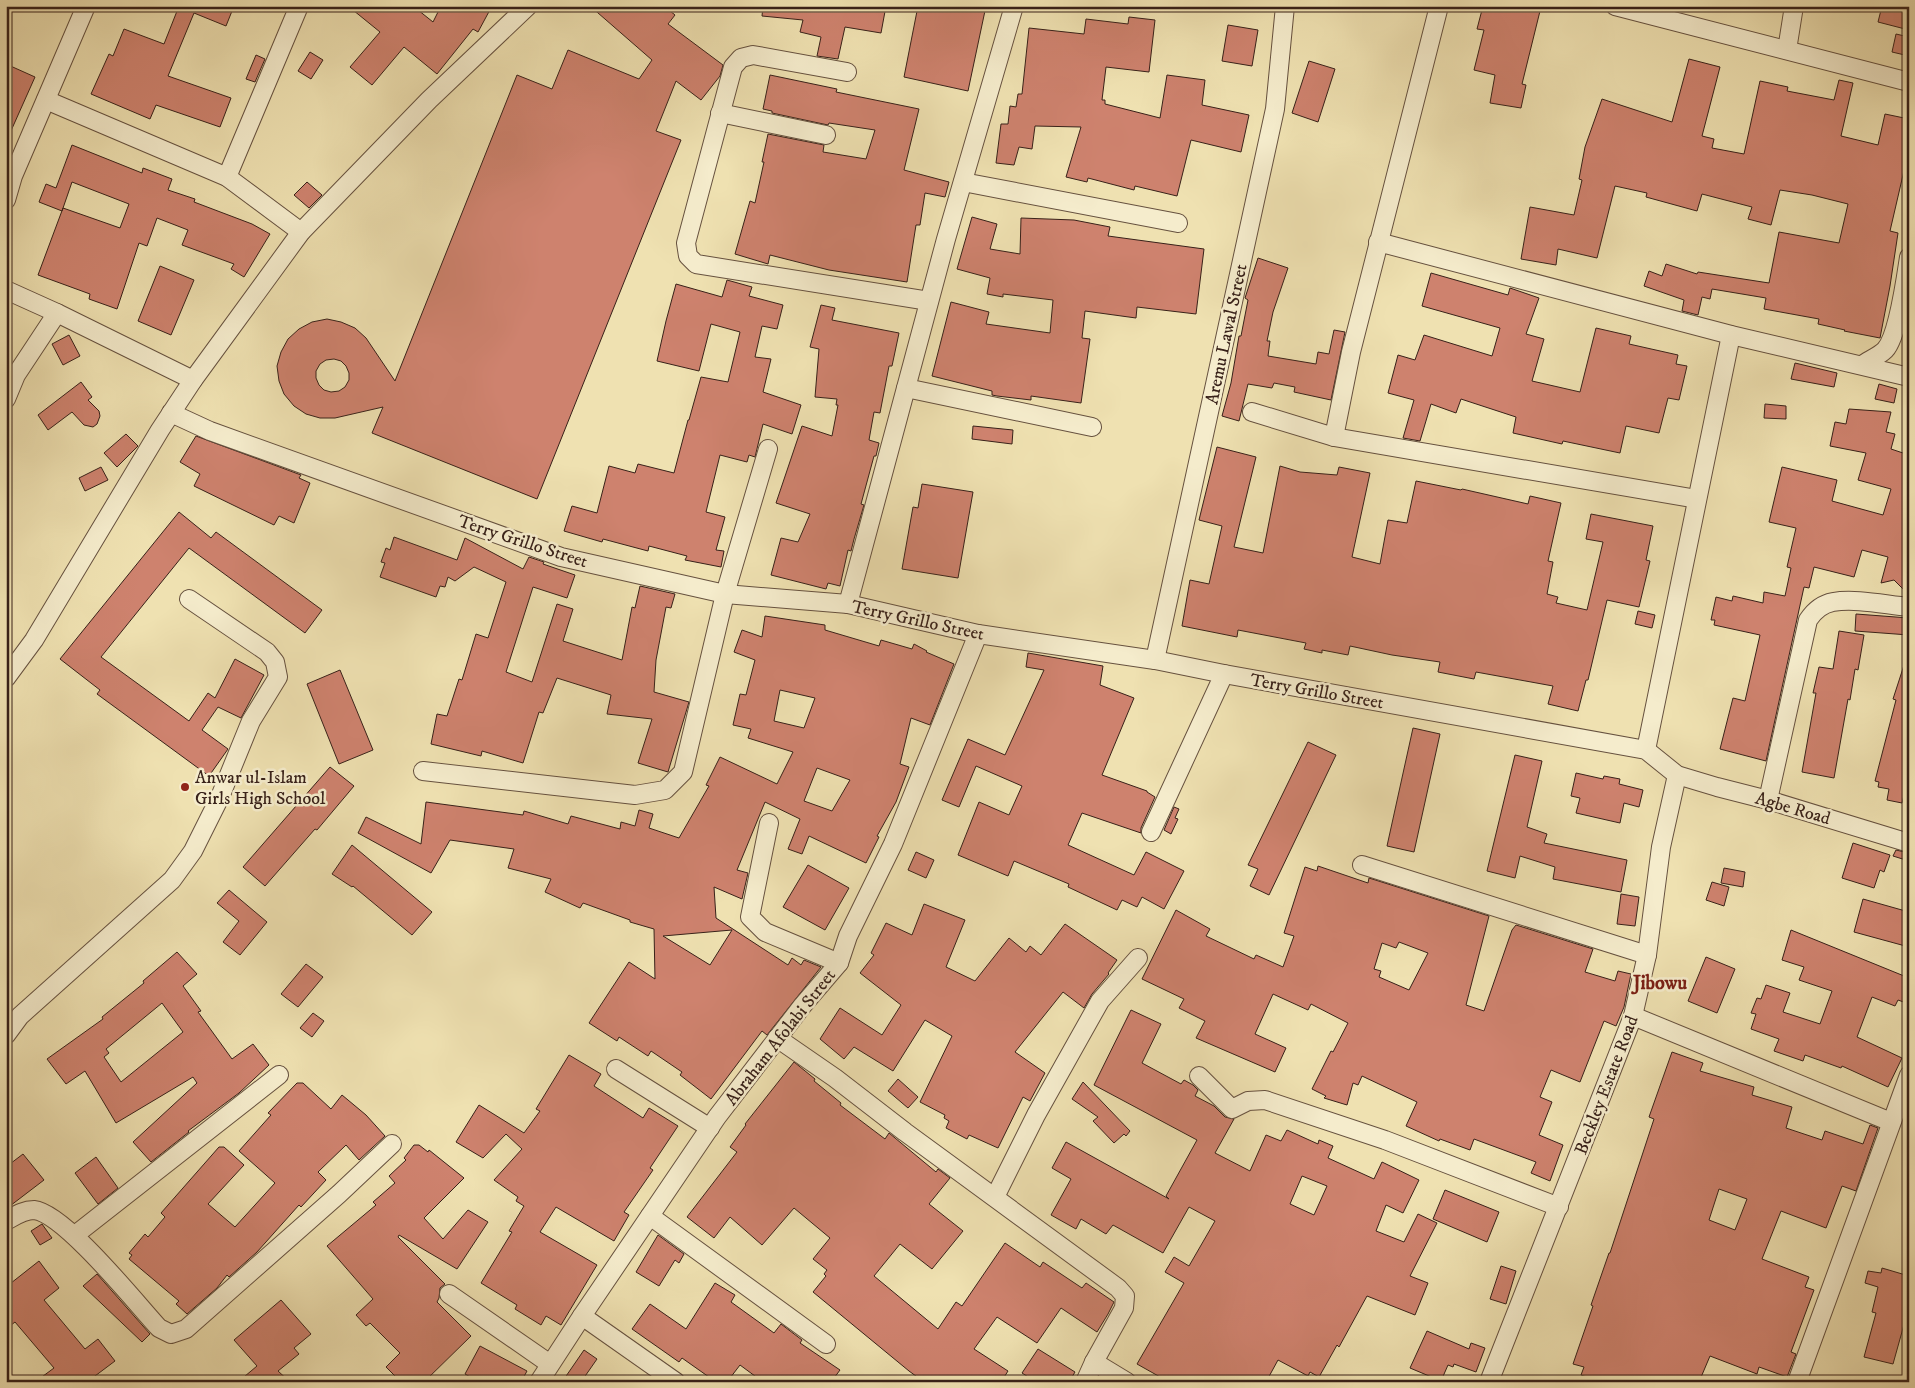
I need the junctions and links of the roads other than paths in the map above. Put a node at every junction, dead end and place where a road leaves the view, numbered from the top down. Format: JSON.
{"nodes":[{"id":1,"x":86,"y":6,"type":"edge"},
{"id":2,"x":299,"y":6,"type":"edge"},
{"id":3,"x":528,"y":6,"type":"edge"},
{"id":4,"x":1014,"y":6,"type":"edge"},
{"id":5,"x":1285,"y":6,"type":"edge"},
{"id":6,"x":1439,"y":6,"type":"edge"},
{"id":7,"x":1615,"y":6,"type":"edge"},
{"id":8,"x":1794,"y":6,"type":"edge"},
{"id":9,"x":1787,"y":50,"type":"junction"},
{"id":10,"x":847,"y":72,"type":"dead end"},
{"id":11,"x":1909,"y":82,"type":"edge"},
{"id":12,"x":46,"y":100,"type":"junction"},
{"id":13,"x":720,"y":113,"type":"junction"},
{"id":14,"x":826,"y":135,"type":"dead end"},
{"id":15,"x":227,"y":177,"type":"junction"},
{"id":16,"x":963,"y":182,"type":"junction"},
{"id":17,"x":6,"y":200,"type":"edge"},
{"id":18,"x":1178,"y":223,"type":"dead end"},
{"id":19,"x":301,"y":232,"type":"junction"},
{"id":20,"x":1378,"y":242,"type":"junction"},
{"id":21,"x":1909,"y":257,"type":"edge"},
{"id":22,"x":6,"y":290,"type":"edge"},
{"id":23,"x":930,"y":302,"type":"junction"},
{"id":24,"x":57,"y":313,"type":"junction"},
{"id":25,"x":1731,"y":335,"type":"junction"},
{"id":26,"x":1862,"y":365,"type":"junction"},
{"id":27,"x":1909,"y":377,"type":"edge"},
{"id":28,"x":192,"y":380,"type":"junction"},
{"id":29,"x":906,"y":388,"type":"junction"},
{"id":30,"x":6,"y":399,"type":"edge"},
{"id":31,"x":1252,"y":412,"type":"dead end"},
{"id":32,"x":172,"y":413,"type":"junction"},
{"id":33,"x":1092,"y":427,"type":"dead end"},
{"id":34,"x":1334,"y":437,"type":"junction"},
{"id":35,"x":768,"y":449,"type":"dead end"},
{"id":36,"x":1697,"y":499,"type":"junction"},
{"id":37,"x":725,"y":594,"type":"junction"},
{"id":38,"x":189,"y":599,"type":"dead end"},
{"id":39,"x":848,"y":604,"type":"junction"},
{"id":40,"x":1909,"y":607,"type":"edge"},
{"id":41,"x":978,"y":634,"type":"junction"},
{"id":42,"x":1155,"y":660,"type":"junction"},
{"id":43,"x":1224,"y":674,"type":"junction"},
{"id":44,"x":6,"y":678,"type":"edge"},
{"id":45,"x":1646,"y":750,"type":"junction"},
{"id":46,"x":423,"y":771,"type":"dead end"},
{"id":47,"x":1677,"y":775,"type":"junction"},
{"id":48,"x":1768,"y":800,"type":"junction"},
{"id":49,"x":769,"y":823,"type":"dead end"},
{"id":50,"x":1151,"y":832,"type":"dead end"},
{"id":51,"x":1909,"y":843,"type":"edge"},
{"id":52,"x":1362,"y":865,"type":"dead end"},
{"id":53,"x":1647,"y":955,"type":"junction"},
{"id":54,"x":1138,"y":958,"type":"dead end"},
{"id":55,"x":839,"y":963,"type":"junction"},
{"id":56,"x":1633,"y":1016,"type":"junction"},
{"id":57,"x":6,"y":1035,"type":"edge"},
{"id":58,"x":778,"y":1038,"type":"junction"},
{"id":59,"x":616,"y":1068,"type":"dead end"},
{"id":60,"x":279,"y":1075,"type":"dead end"},
{"id":61,"x":1909,"y":1075,"type":"edge"},
{"id":62,"x":1199,"y":1076,"type":"dead end"},
{"id":63,"x":1891,"y":1122,"type":"junction"},
{"id":64,"x":710,"y":1128,"type":"junction"},
{"id":65,"x":392,"y":1144,"type":"dead end"},
{"id":66,"x":995,"y":1197,"type":"junction"},
{"id":67,"x":1559,"y":1207,"type":"junction"},
{"id":68,"x":650,"y":1216,"type":"junction"},
{"id":69,"x":6,"y":1222,"type":"edge"},
{"id":70,"x":75,"y":1235,"type":"junction"},
{"id":71,"x":449,"y":1294,"type":"dead end"},
{"id":72,"x":582,"y":1316,"type":"junction"},
{"id":73,"x":826,"y":1344,"type":"dead end"},
{"id":74,"x":1094,"y":1362,"type":"junction"},
{"id":75,"x":550,"y":1364,"type":"junction"},
{"id":76,"x":539,"y":1382,"type":"edge"},
{"id":77,"x":676,"y":1382,"type":"edge"},
{"id":78,"x":1085,"y":1382,"type":"edge"},
{"id":79,"x":1127,"y":1382,"type":"edge"},
{"id":80,"x":1489,"y":1382,"type":"edge"},
{"id":81,"x":1797,"y":1382,"type":"edge"}],
"edges":[{"from":1,"to":12,"type":"street"},
{"from":2,"to":15,"type":"street"},
{"from":3,"to":19,"type":"street"},
{"from":4,"to":16,"type":"street"},
{"from":5,"to":42,"type":"street","name":"Aremu Lawal Street"},
{"from":6,"to":20,"type":"street"},
{"from":7,"to":9,"type":"street"},
{"from":8,"to":9,"type":"street"},
{"from":9,"to":11,"type":"street"},
{"from":10,"to":13,"type":"street"},
{"from":12,"to":15,"type":"street"},
{"from":12,"to":17,"type":"street"},
{"from":13,"to":14,"type":"street"},
{"from":13,"to":23,"type":"street"},
{"from":15,"to":19,"type":"street"},
{"from":16,"to":18,"type":"street"},
{"from":16,"to":23,"type":"street"},
{"from":19,"to":28,"type":"street"},
{"from":20,"to":25,"type":"street"},
{"from":20,"to":34,"type":"street"},
{"from":21,"to":26,"type":"street"},
{"from":22,"to":24,"type":"street"},
{"from":23,"to":29,"type":"street"},
{"from":24,"to":28,"type":"street"},
{"from":24,"to":30,"type":"street"},
{"from":25,"to":26,"type":"street"},
{"from":25,"to":36,"type":"street"},
{"from":26,"to":27,"type":"street"},
{"from":28,"to":32,"type":"street"},
{"from":29,"to":33,"type":"street"},
{"from":29,"to":39,"type":"street"},
{"from":31,"to":34,"type":"street"},
{"from":32,"to":37,"type":"street","name":"Terry Grillo Street"},
{"from":32,"to":44,"type":"street"},
{"from":34,"to":36,"type":"street"},
{"from":35,"to":37,"type":"street"},
{"from":36,"to":45,"type":"street"},
{"from":37,"to":39,"type":"street","name":"Terry Grillo Street"},
{"from":37,"to":46,"type":"street"},
{"from":38,"to":57,"type":"street"},
{"from":39,"to":41,"type":"street","name":"Terry Grillo Street"},
{"from":40,"to":48,"type":"street"},
{"from":41,"to":42,"type":"street","name":"Terry Grillo Street"},
{"from":41,"to":55,"type":"street","name":"Abraham Afolabi Street"},
{"from":42,"to":43,"type":"street","name":"Terry Grillo Street"},
{"from":43,"to":45,"type":"street","name":"Terry Grillo Street"},
{"from":43,"to":50,"type":"street"},
{"from":45,"to":47,"type":"street","name":"Terry Grillo Street"},
{"from":47,"to":48,"type":"street","name":"Agbe Road"},
{"from":47,"to":53,"type":"street","name":"Beckley Estate Road"},
{"from":48,"to":51,"type":"street","name":"Agbe Road"},
{"from":49,"to":55,"type":"street"},
{"from":52,"to":53,"type":"street"},
{"from":53,"to":56,"type":"street","name":"Beckley Estate Road"},
{"from":54,"to":66,"type":"street"},
{"from":55,"to":58,"type":"street","name":"Abraham Afolabi Street"},
{"from":56,"to":63,"type":"street"},
{"from":56,"to":67,"type":"street","name":"Beckley Estate Road"},
{"from":58,"to":64,"type":"street","name":"Abraham Afolabi Street"},
{"from":58,"to":66,"type":"street"},
{"from":59,"to":64,"type":"street"},
{"from":60,"to":70,"type":"street"},
{"from":61,"to":63,"type":"street"},
{"from":62,"to":67,"type":"street"},
{"from":63,"to":81,"type":"street"},
{"from":64,"to":68,"type":"street","name":"Abraham Afolabi Street"},
{"from":65,"to":70,"type":"street"},
{"from":66,"to":74,"type":"street"},
{"from":67,"to":80,"type":"street","name":"Beckley Estate Road"},
{"from":68,"to":72,"type":"street","name":"Abraham Afolabi Street"},
{"from":68,"to":73,"type":"street"},
{"from":69,"to":70,"type":"street"},
{"from":71,"to":75,"type":"street"},
{"from":72,"to":75,"type":"street","name":"Abraham Afolabi Street"},
{"from":72,"to":77,"type":"street"},
{"from":74,"to":78,"type":"street"},
{"from":74,"to":79,"type":"street"},
{"from":75,"to":76,"type":"street","name":"Abraham Afolabi Street"}]}
